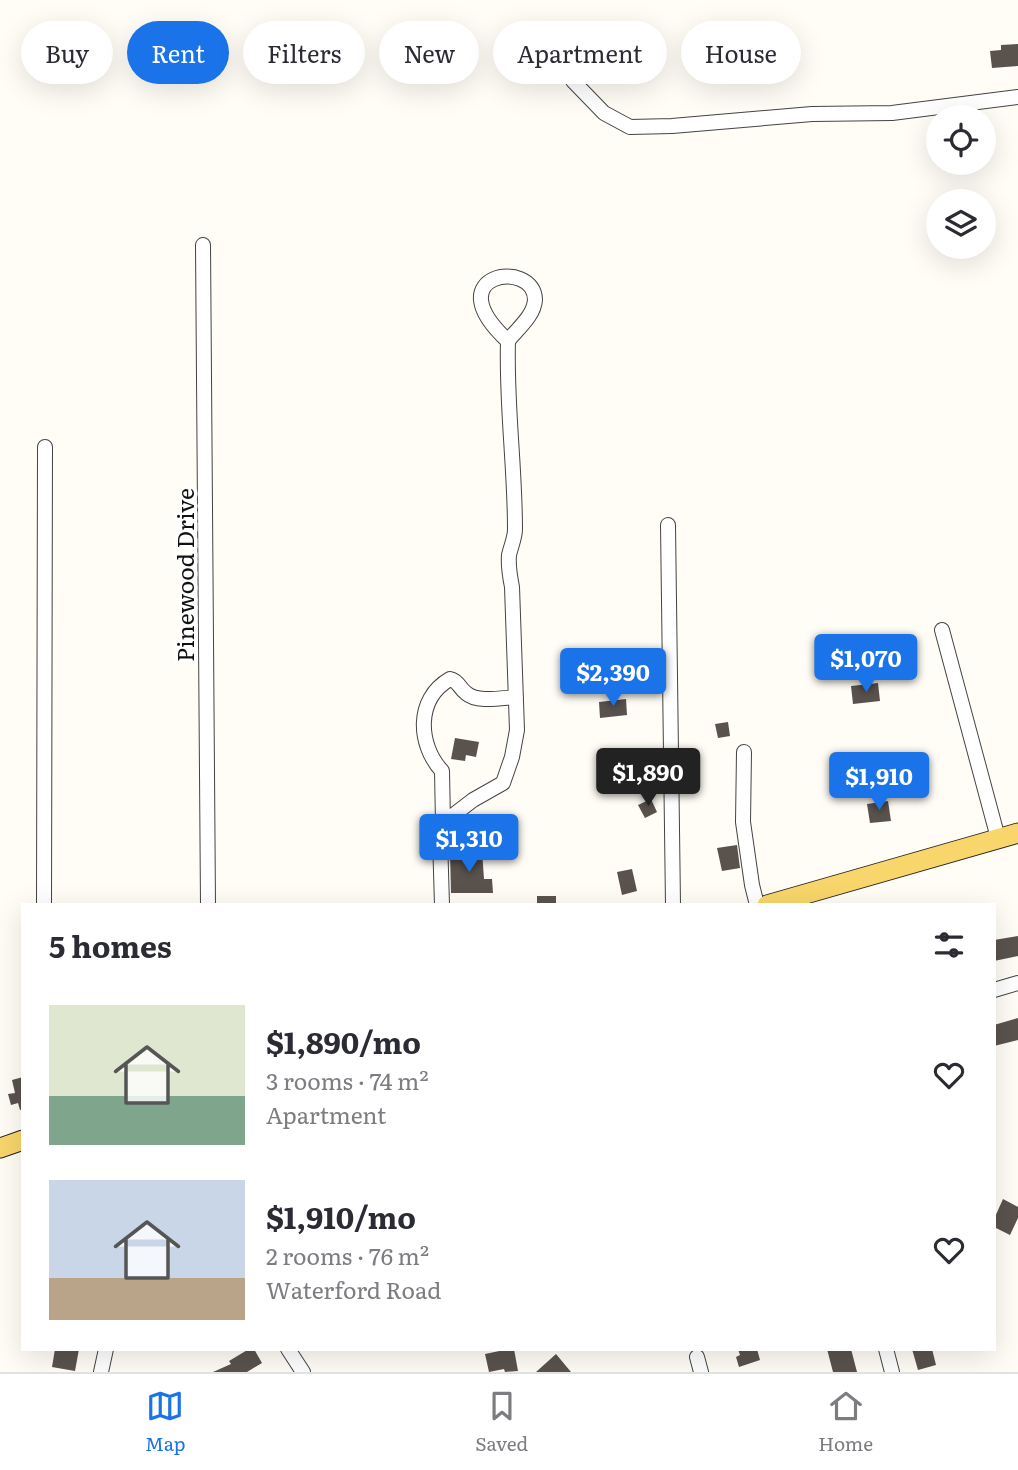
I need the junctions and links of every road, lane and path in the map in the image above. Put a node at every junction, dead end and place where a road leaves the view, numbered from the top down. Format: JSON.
{"nodes":[{"id":1,"x":576,"y":84,"type":"edge"},
{"id":2,"x":1018,"y":97,"type":"edge"},
{"id":3,"x":203,"y":245,"type":"dead end"},
{"id":4,"x":508,"y":341,"type":"junction"},
{"id":5,"x":45,"y":447,"type":"dead end"},
{"id":6,"x":668,"y":525,"type":"dead end"},
{"id":7,"x":942,"y":630,"type":"dead end"},
{"id":8,"x":516,"y":698,"type":"junction"},
{"id":9,"x":744,"y":752,"type":"dead end"},
{"id":10,"x":443,"y":823,"type":"junction"},
{"id":11,"x":1018,"y":833,"type":"edge"},
{"id":12,"x":998,"y":838,"type":"junction"},
{"id":13,"x":44,"y":903,"type":"edge"},
{"id":14,"x":208,"y":903,"type":"edge"},
{"id":15,"x":442,"y":903,"type":"edge"},
{"id":16,"x":673,"y":903,"type":"edge"},
{"id":17,"x":756,"y":903,"type":"edge"},
{"id":18,"x":774,"y":903,"type":"edge"},
{"id":19,"x":1018,"y":983,"type":"edge"},
{"id":20,"x":996,"y":989,"type":"edge"},
{"id":21,"x":21,"y":1141,"type":"edge"},
{"id":22,"x":0,"y":1148,"type":"edge"},
{"id":23,"x":106,"y":1351,"type":"edge"},
{"id":24,"x":289,"y":1351,"type":"edge"},
{"id":25,"x":887,"y":1351,"type":"edge"},
{"id":26,"x":299,"y":1371,"type":"edge"},
{"id":27,"x":102,"y":1372,"type":"edge"},
{"id":28,"x":892,"y":1372,"type":"edge"}],
"edges":[{"from":1,"to":2,"type":"street"},
{"from":3,"to":14,"type":"street","name":"Pinewood Drive"},
{"from":4,"to":4,"type":"street"},
{"from":4,"to":8,"type":"street"},
{"from":5,"to":13,"type":"street"},
{"from":6,"to":16,"type":"street"},
{"from":7,"to":12,"type":"street"},
{"from":8,"to":10,"type":"street"},
{"from":8,"to":10,"type":"street"},
{"from":9,"to":17,"type":"street"},
{"from":10,"to":15,"type":"street"},
{"from":11,"to":12,"type":"main road"},
{"from":12,"to":18,"type":"main road"},
{"from":19,"to":20,"type":"street"},
{"from":21,"to":22,"type":"main road"},
{"from":23,"to":27,"type":"street"},
{"from":24,"to":26,"type":"street"},
{"from":25,"to":28,"type":"street"}]}
